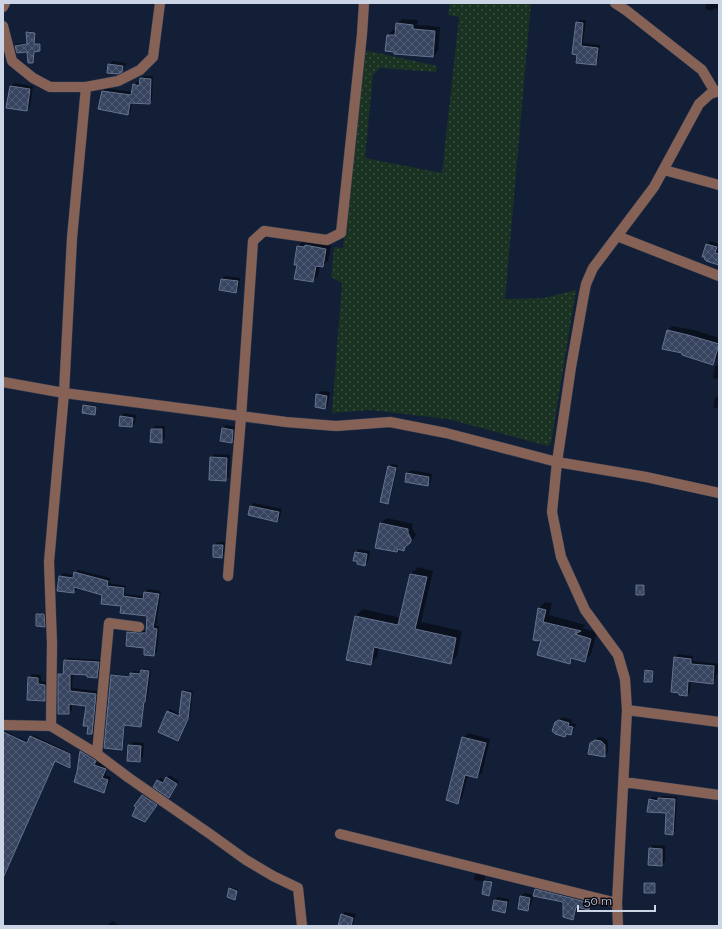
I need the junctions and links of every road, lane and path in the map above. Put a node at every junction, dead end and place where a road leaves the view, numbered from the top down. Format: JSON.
{"nodes":[{"id":1,"x":5,"y":3,"type":"edge"},
{"id":2,"x":160,"y":3,"type":"edge"},
{"id":3,"x":364,"y":3,"type":"edge"},
{"id":4,"x":615,"y":3,"type":"edge"},
{"id":5,"x":3,"y":6,"type":"edge"},
{"id":6,"x":3,"y":26,"type":"edge"},
{"id":7,"x":86,"y":87,"type":"junction"},
{"id":8,"x":717,"y":92,"type":"edge"},
{"id":9,"x":664,"y":170,"type":"junction"},
{"id":10,"x":719,"y":185,"type":"edge"},
{"id":11,"x":617,"y":236,"type":"junction"},
{"id":12,"x":719,"y":276,"type":"edge"},
{"id":13,"x":3,"y":382,"type":"edge"},
{"id":14,"x":64,"y":393,"type":"junction"},
{"id":15,"x":241,"y":417,"type":"junction"},
{"id":16,"x":557,"y":462,"type":"junction"},
{"id":17,"x":719,"y":493,"type":"edge"},
{"id":18,"x":228,"y":576,"type":"dead end"},
{"id":19,"x":139,"y":627,"type":"dead end"},
{"id":20,"x":627,"y":710,"type":"junction"},
{"id":21,"x":719,"y":722,"type":"edge"},
{"id":22,"x":3,"y":725,"type":"edge"},
{"id":23,"x":51,"y":726,"type":"junction"},
{"id":24,"x":97,"y":754,"type":"junction"},
{"id":25,"x":624,"y":782,"type":"junction"},
{"id":26,"x":719,"y":795,"type":"edge"},
{"id":27,"x":340,"y":834,"type":"dead end"},
{"id":28,"x":617,"y":903,"type":"junction"},
{"id":29,"x":302,"y":926,"type":"edge"},
{"id":30,"x":618,"y":926,"type":"edge"}],
"edges":[{"from":1,"to":5,"type":"street"},
{"from":2,"to":7,"type":"street"},
{"from":3,"to":15,"type":"street"},
{"from":4,"to":8,"type":"street"},
{"from":6,"to":7,"type":"street"},
{"from":7,"to":14,"type":"street"},
{"from":8,"to":9,"type":"street"},
{"from":9,"to":10,"type":"street"},
{"from":9,"to":11,"type":"street"},
{"from":11,"to":12,"type":"street"},
{"from":11,"to":16,"type":"street"},
{"from":13,"to":14,"type":"street"},
{"from":14,"to":15,"type":"street"},
{"from":14,"to":23,"type":"street"},
{"from":15,"to":16,"type":"street"},
{"from":15,"to":18,"type":"street"},
{"from":16,"to":17,"type":"street"},
{"from":16,"to":20,"type":"street"},
{"from":19,"to":24,"type":"street"},
{"from":20,"to":21,"type":"street"},
{"from":20,"to":25,"type":"street"},
{"from":22,"to":23,"type":"street"},
{"from":23,"to":24,"type":"street"},
{"from":24,"to":29,"type":"street"},
{"from":25,"to":26,"type":"street"},
{"from":25,"to":28,"type":"street"},
{"from":27,"to":28,"type":"street"},
{"from":28,"to":30,"type":"street"}]}
